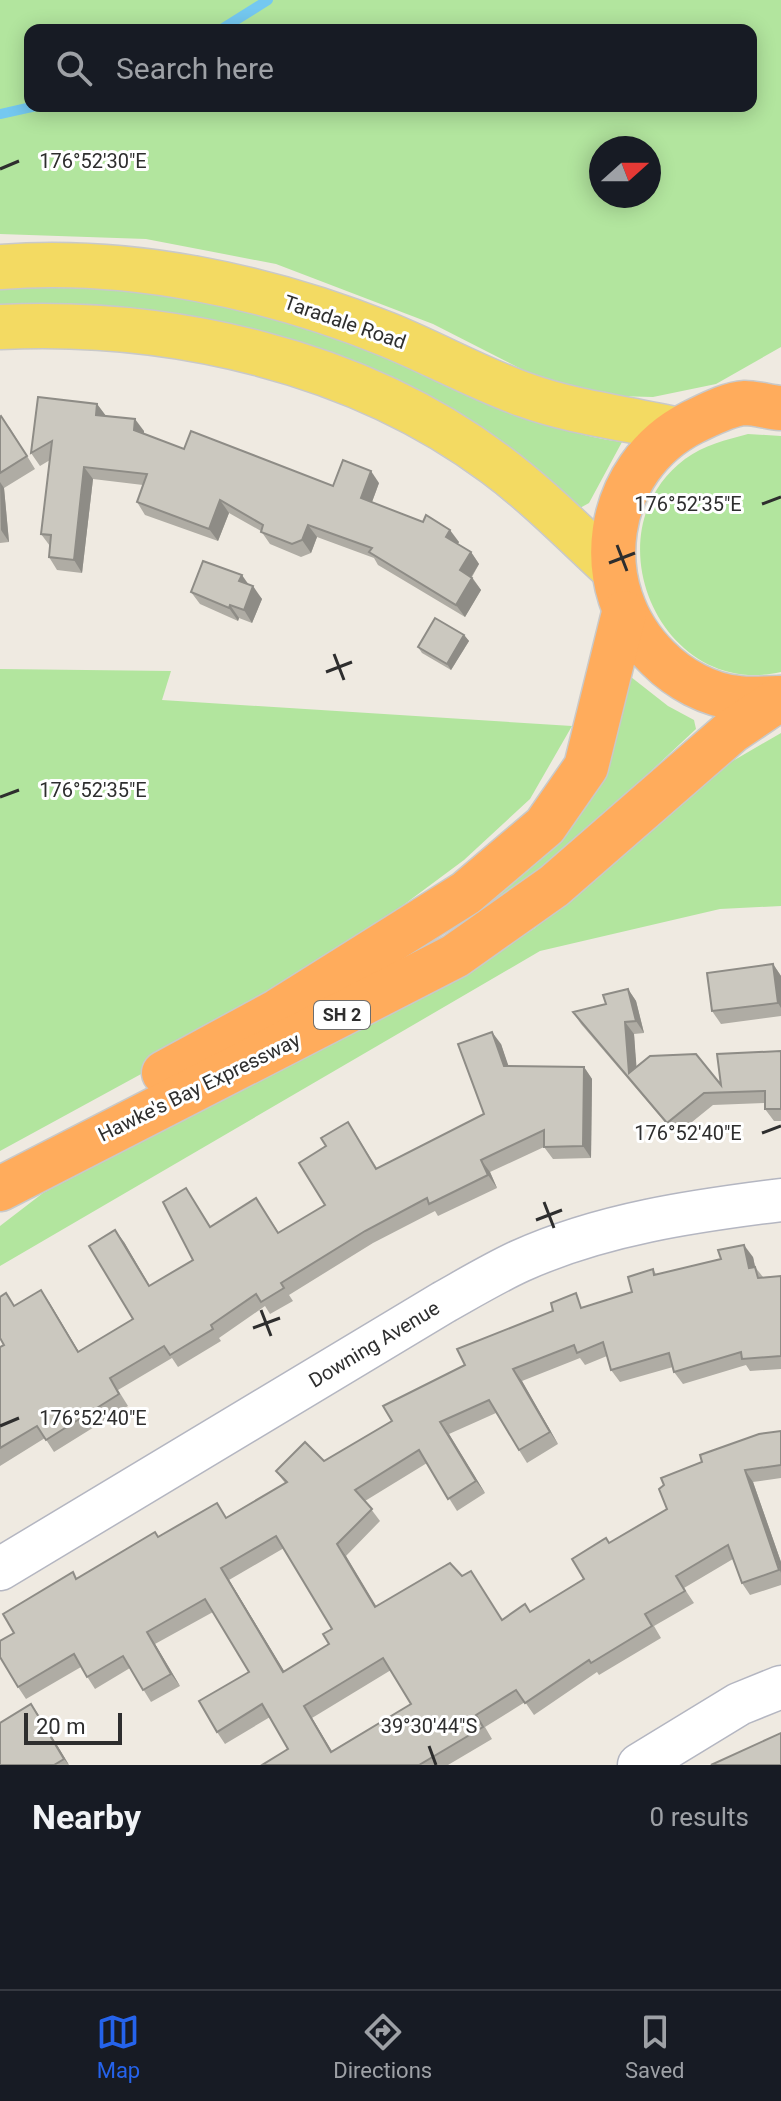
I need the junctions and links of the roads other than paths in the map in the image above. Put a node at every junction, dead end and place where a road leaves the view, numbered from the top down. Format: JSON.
{"nodes":[{"id":1,"x":0,"y":267,"type":"edge"},
{"id":2,"x":0,"y":327,"type":"edge"},
{"id":3,"x":781,"y":382,"type":"edge"},
{"id":4,"x":762,"y":406,"type":"edge"},
{"id":5,"x":678,"y":430,"type":"junction"},
{"id":6,"x":613,"y":569,"type":"junction"},
{"id":7,"x":624,"y":613,"type":"junction"},
{"id":8,"x":781,"y":698,"type":"edge"},
{"id":9,"x":0,"y":1162,"type":"edge"},
{"id":10,"x":0,"y":1189,"type":"edge"},
{"id":11,"x":781,"y":1200,"type":"edge"},
{"id":12,"x":0,"y":1569,"type":"edge"},
{"id":13,"x":781,"y":1687,"type":"edge"},
{"id":14,"x":639,"y":1765,"type":"edge"}],
"edges":[{"from":1,"to":5,"type":"main road","name":"Taradale Road"},
{"from":2,"to":6,"type":"main road"},
{"from":3,"to":4,"type":"highway","number":"SH 2"},
{"from":4,"to":5,"type":"highway","number":"SH 2"},
{"from":5,"to":6,"type":"highway","number":"SH 2"},
{"from":6,"to":7,"type":"highway","number":"SH 2"},
{"from":7,"to":8,"type":"highway"},
{"from":7,"to":9,"type":"highway","name":"Hawke's Bay Expressway","number":"SH 2"},
{"from":8,"to":10,"type":"highway","name":"Hawke's Bay Expressway","number":"SH 2"},
{"from":11,"to":12,"type":"street","name":"Downing Avenue"},
{"from":13,"to":14,"type":"street"}]}
